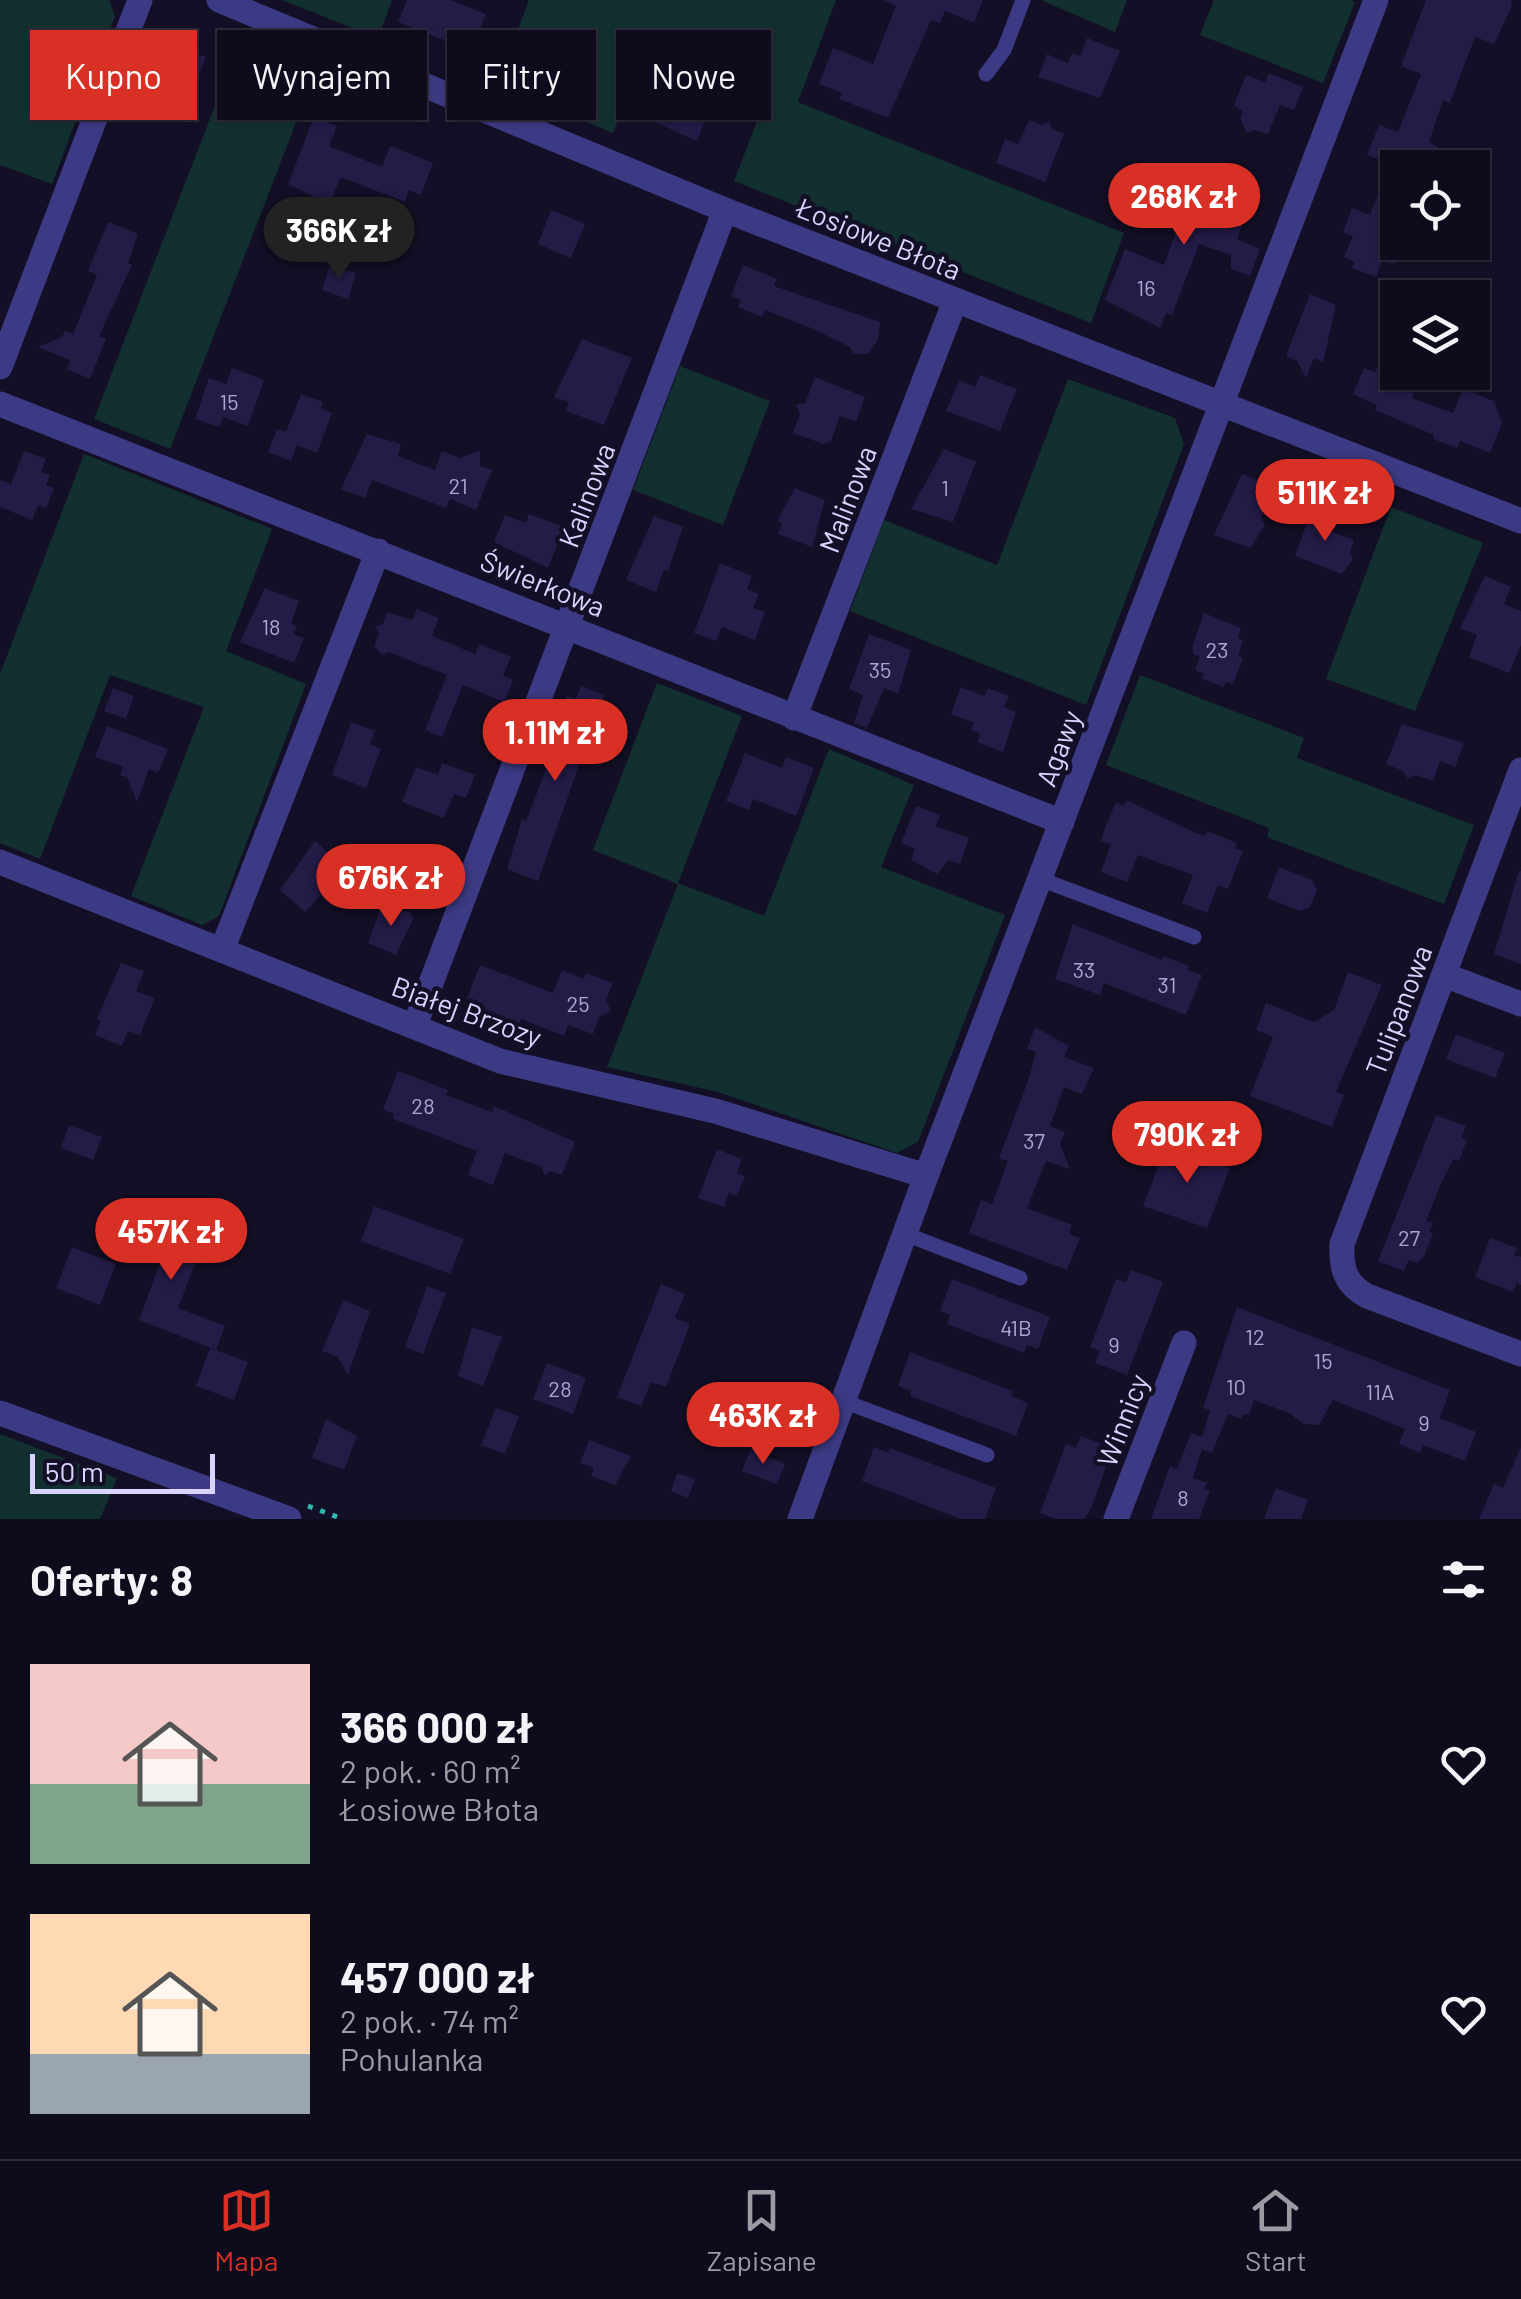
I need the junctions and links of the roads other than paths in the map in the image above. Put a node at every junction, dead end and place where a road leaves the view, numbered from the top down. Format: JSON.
{"nodes":[{"id":1,"x":140,"y":0,"type":"edge"},
{"id":2,"x":219,"y":0,"type":"edge"},
{"id":3,"x":1023,"y":0,"type":"edge"},
{"id":4,"x":1376,"y":0,"type":"edge"},
{"id":5,"x":986,"y":74,"type":"dead end"},
{"id":6,"x":726,"y":210,"type":"junction"},
{"id":7,"x":955,"y":301,"type":"junction"},
{"id":8,"x":0,"y":367,"type":"edge"},
{"id":9,"x":0,"y":404,"type":"edge"},
{"id":10,"x":1222,"y":404,"type":"junction"},
{"id":11,"x":1521,"y":521,"type":"edge"},
{"id":12,"x":378,"y":551,"type":"junction"},
{"id":13,"x":569,"y":625,"type":"junction"},
{"id":14,"x":794,"y":718,"type":"junction"},
{"id":15,"x":1521,"y":770,"type":"edge"},
{"id":16,"x":1062,"y":822,"type":"junction"},
{"id":17,"x":0,"y":862,"type":"edge"},
{"id":18,"x":1040,"y":879,"type":"junction"},
{"id":19,"x":1194,"y":938,"type":"dead end"},
{"id":20,"x":222,"y":950,"type":"junction"},
{"id":21,"x":1444,"y":975,"type":"junction"},
{"id":22,"x":1521,"y":1004,"type":"edge"},
{"id":23,"x":415,"y":1024,"type":"junction"},
{"id":24,"x":926,"y":1176,"type":"junction"},
{"id":25,"x":905,"y":1234,"type":"junction"},
{"id":26,"x":1020,"y":1278,"type":"dead end"},
{"id":27,"x":1184,"y":1343,"type":"dead end"},
{"id":28,"x":1521,"y":1354,"type":"edge"},
{"id":29,"x":844,"y":1401,"type":"junction"},
{"id":30,"x":0,"y":1413,"type":"edge"},
{"id":31,"x":987,"y":1455,"type":"dead end"},
{"id":32,"x":289,"y":1519,"type":"edge"},
{"id":33,"x":800,"y":1519,"type":"edge"},
{"id":34,"x":1116,"y":1519,"type":"edge"}],
"edges":[{"from":1,"to":8,"type":"street"},
{"from":2,"to":6,"type":"street","name":"Łosiowe Błota"},
{"from":3,"to":5,"type":"lane"},
{"from":4,"to":10,"type":"street","name":"Agawy"},
{"from":6,"to":7,"type":"street","name":"Łosiowe Błota"},
{"from":6,"to":13,"type":"street","name":"Kalinowa"},
{"from":7,"to":10,"type":"street","name":"Łosiowe Błota"},
{"from":7,"to":14,"type":"street","name":"Malinowa"},
{"from":9,"to":12,"type":"street","name":"Świerkowa"},
{"from":10,"to":11,"type":"street","name":"Łosiowe Błota"},
{"from":10,"to":16,"type":"street","name":"Agawy"},
{"from":12,"to":13,"type":"street","name":"Świerkowa"},
{"from":12,"to":20,"type":"street"},
{"from":13,"to":14,"type":"street","name":"Świerkowa"},
{"from":13,"to":23,"type":"street","name":"Kalinowa"},
{"from":14,"to":16,"type":"street","name":"Świerkowa"},
{"from":15,"to":21,"type":"street","name":"Tulipanowa"},
{"from":16,"to":18,"type":"street","name":"Agawy"},
{"from":17,"to":20,"type":"street","name":"Białej Brzozy"},
{"from":18,"to":19,"type":"lane"},
{"from":18,"to":24,"type":"street","name":"Agawy"},
{"from":20,"to":23,"type":"street","name":"Białej Brzozy"},
{"from":21,"to":22,"type":"street"},
{"from":21,"to":28,"type":"street","name":"Tulipanowa"},
{"from":23,"to":24,"type":"street","name":"Białej Brzozy"},
{"from":24,"to":25,"type":"street","name":"Agawy"},
{"from":25,"to":26,"type":"lane"},
{"from":25,"to":29,"type":"street","name":"Agawy"},
{"from":27,"to":34,"type":"street","name":"Winnicy"},
{"from":29,"to":31,"type":"lane"},
{"from":29,"to":33,"type":"street","name":"Agawy"},
{"from":30,"to":32,"type":"street"}]}
